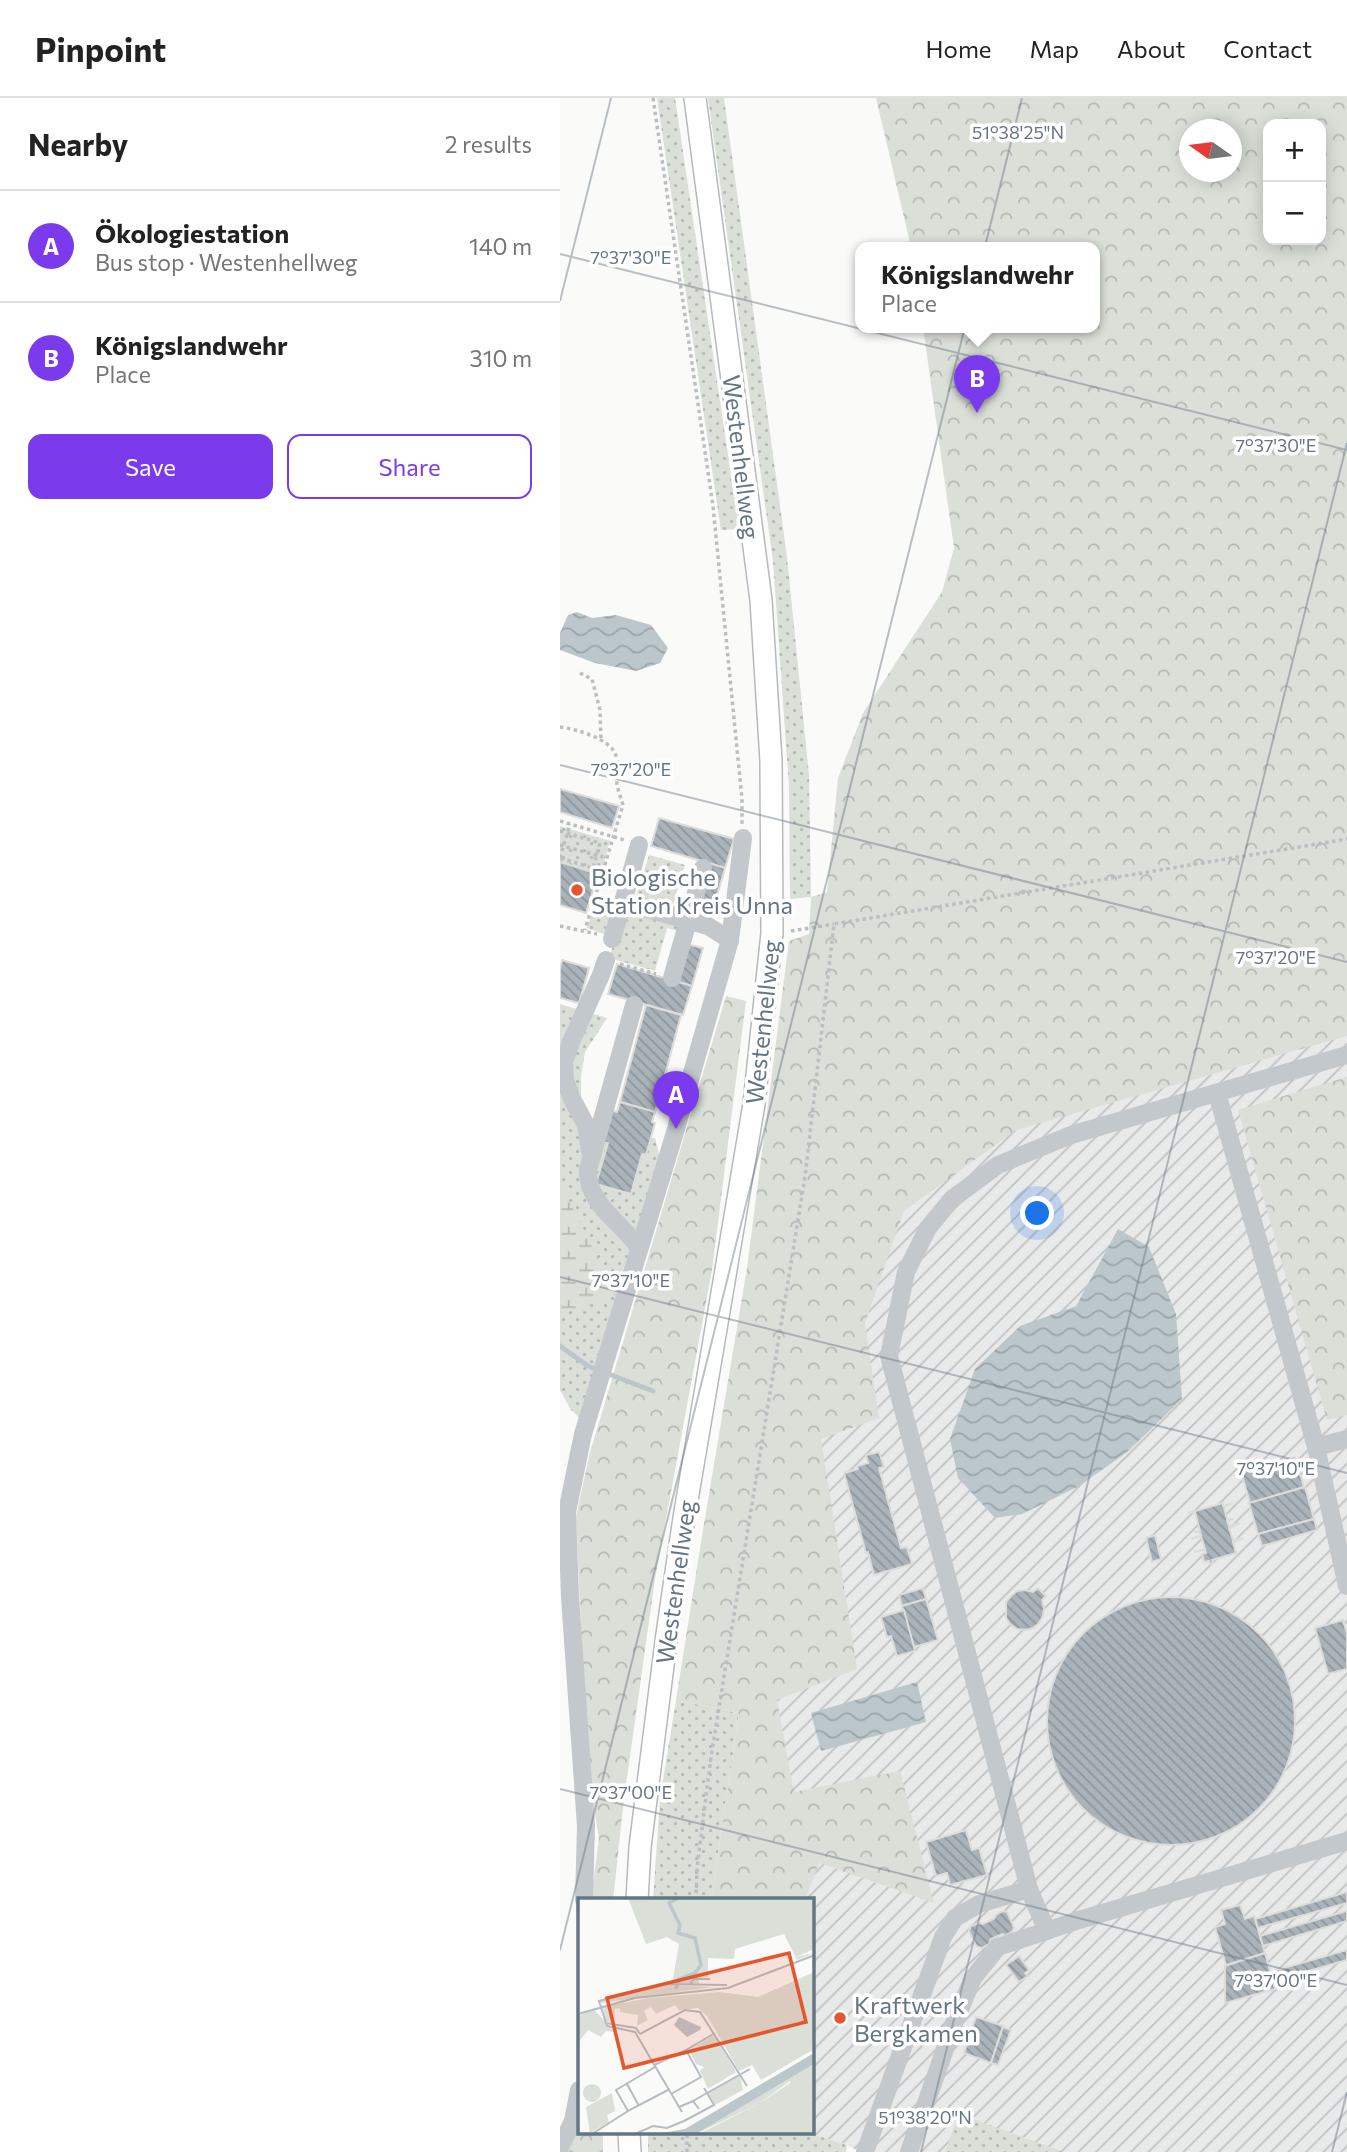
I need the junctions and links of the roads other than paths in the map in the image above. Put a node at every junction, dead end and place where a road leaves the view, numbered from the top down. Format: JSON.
{"nodes":[{"id":1,"x":695,"y":98,"type":"edge"},
{"id":2,"x":743,"y":838,"type":"road end"},
{"id":3,"x":639,"y":845,"type":"road end"},
{"id":4,"x":703,"y":868,"type":"dead end"},
{"id":5,"x":623,"y":902,"type":"junction"},
{"id":6,"x":688,"y":921,"type":"junction"},
{"id":7,"x":612,"y":939,"type":"dead end"},
{"id":8,"x":730,"y":940,"type":"junction"},
{"id":9,"x":606,"y":960,"type":"dead end"},
{"id":10,"x":672,"y":978,"type":"dead end"},
{"id":11,"x":634,"y":1005,"type":"dead end"},
{"id":12,"x":1347,"y":1055,"type":"edge"},
{"id":13,"x":1217,"y":1093,"type":"junction"},
{"id":14,"x":592,"y":1161,"type":"junction"},
{"id":15,"x":639,"y":1248,"type":"junction"},
{"id":16,"x":1347,"y":1439,"type":"edge"},
{"id":17,"x":1316,"y":1447,"type":"junction"},
{"id":18,"x":1347,"y":1587,"type":"edge"},
{"id":19,"x":1347,"y":1841,"type":"edge"},
{"id":20,"x":1029,"y":1889,"type":"junction"},
{"id":21,"x":584,"y":1898,"type":"edge"},
{"id":22,"x":637,"y":1898,"type":"edge"},
{"id":23,"x":1047,"y":1931,"type":"junction"},
{"id":24,"x":578,"y":2095,"type":"edge"},
{"id":25,"x":629,"y":2134,"type":"edge"},
{"id":26,"x":560,"y":2147,"type":"edge"},
{"id":27,"x":629,"y":2152,"type":"edge"},
{"id":28,"x":865,"y":2152,"type":"edge"},
{"id":29,"x":909,"y":2152,"type":"edge"}],
"edges":[{"from":1,"to":22,"type":"main road","name":"Westenhellweg"},
{"from":2,"to":8,"type":"lane"},
{"from":3,"to":5,"type":"lane"},
{"from":4,"to":6,"type":"lane"},
{"from":5,"to":6,"type":"lane"},
{"from":5,"to":7,"type":"lane"},
{"from":6,"to":8,"type":"lane"},
{"from":6,"to":10,"type":"lane"},
{"from":8,"to":15,"type":"lane"},
{"from":9,"to":14,"type":"lane"},
{"from":11,"to":14,"type":"lane"},
{"from":12,"to":13,"type":"lane"},
{"from":13,"to":17,"type":"lane"},
{"from":13,"to":20,"type":"lane"},
{"from":14,"to":15,"type":"lane"},
{"from":15,"to":21,"type":"lane"},
{"from":16,"to":17,"type":"lane"},
{"from":17,"to":18,"type":"lane"},
{"from":19,"to":23,"type":"lane"},
{"from":20,"to":23,"type":"lane"},
{"from":20,"to":28,"type":"lane"},
{"from":23,"to":29,"type":"lane"},
{"from":24,"to":26,"type":"lane"},
{"from":25,"to":27,"type":"main road"}]}
